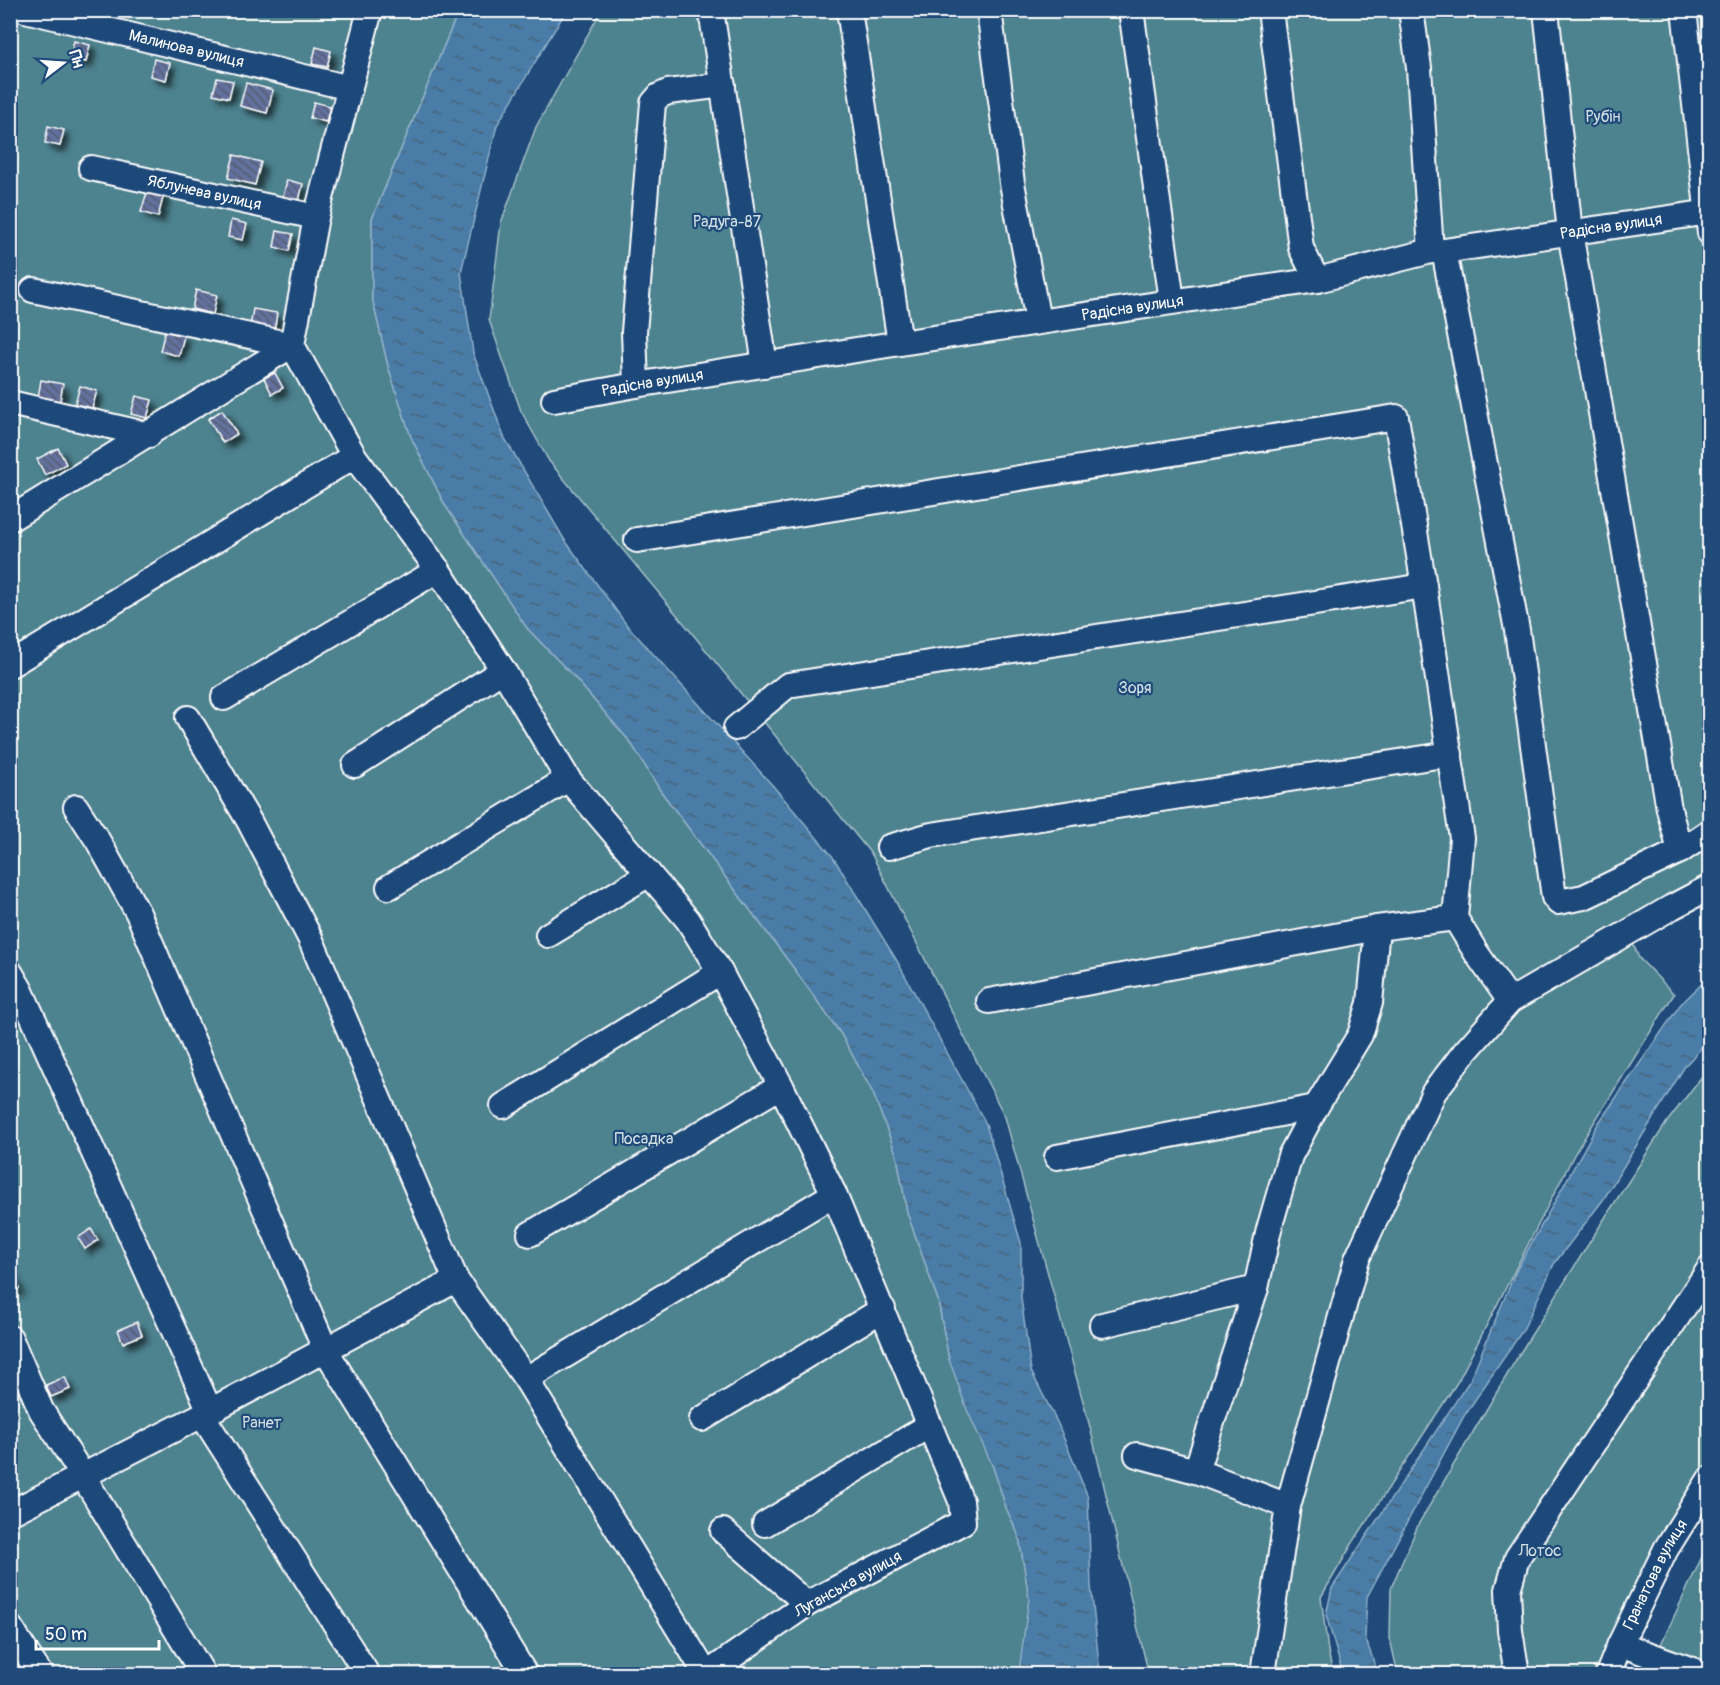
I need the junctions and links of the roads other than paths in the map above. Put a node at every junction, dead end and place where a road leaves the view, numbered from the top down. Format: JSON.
{"nodes":[{"id":1,"x":25,"y":10,"type":"edge"},
{"id":2,"x":370,"y":10,"type":"edge"},
{"id":3,"x":711,"y":10,"type":"edge"},
{"id":4,"x":849,"y":10,"type":"edge"},
{"id":5,"x":989,"y":10,"type":"edge"},
{"id":6,"x":1131,"y":10,"type":"edge"},
{"id":7,"x":1270,"y":10,"type":"edge"},
{"id":8,"x":1411,"y":10,"type":"edge"},
{"id":9,"x":1546,"y":10,"type":"edge"},
{"id":10,"x":1684,"y":10,"type":"edge"},
{"id":11,"x":723,"y":85,"type":"junction"},
{"id":12,"x":350,"y":88,"type":"junction"},
{"id":13,"x":91,"y":168,"type":"dead end"},
{"id":14,"x":316,"y":216,"type":"junction"},
{"id":15,"x":1708,"y":219,"type":"edge"},
{"id":16,"x":1570,"y":232,"type":"junction"},
{"id":17,"x":1437,"y":251,"type":"junction"},
{"id":18,"x":1317,"y":280,"type":"junction"},
{"id":19,"x":33,"y":290,"type":"dead end"},
{"id":20,"x":1172,"y":301,"type":"junction"},
{"id":21,"x":1038,"y":321,"type":"junction"},
{"id":22,"x":900,"y":343,"type":"junction"},
{"id":23,"x":292,"y":345,"type":"junction"},
{"id":24,"x":765,"y":365,"type":"junction"},
{"id":25,"x":636,"y":385,"type":"junction"},
{"id":26,"x":555,"y":400,"type":"dead end"},
{"id":27,"x":10,"y":403,"type":"edge"},
{"id":28,"x":149,"y":435,"type":"junction"},
{"id":29,"x":354,"y":456,"type":"junction"},
{"id":30,"x":10,"y":519,"type":"edge"},
{"id":31,"x":637,"y":540,"type":"dead end"},
{"id":32,"x":438,"y":570,"type":"junction"},
{"id":33,"x":1424,"y":586,"type":"junction"},
{"id":34,"x":10,"y":664,"type":"edge"},
{"id":35,"x":503,"y":670,"type":"junction"},
{"id":36,"x":224,"y":698,"type":"dead end"},
{"id":37,"x":189,"y":718,"type":"dead end"},
{"id":38,"x":736,"y":728,"type":"dead end"},
{"id":39,"x":1449,"y":754,"type":"junction"},
{"id":40,"x":355,"y":765,"type":"dead end"},
{"id":41,"x":568,"y":779,"type":"junction"},
{"id":42,"x":76,"y":807,"type":"dead end"},
{"id":43,"x":1710,"y":831,"type":"edge"},
{"id":44,"x":889,"y":847,"type":"dead end"},
{"id":45,"x":1680,"y":851,"type":"junction"},
{"id":46,"x":649,"y":874,"type":"junction"},
{"id":47,"x":389,"y":887,"type":"dead end"},
{"id":48,"x":1710,"y":887,"type":"edge"},
{"id":49,"x":1455,"y":918,"type":"junction"},
{"id":50,"x":1377,"y":928,"type":"junction"},
{"id":51,"x":548,"y":935,"type":"dead end"},
{"id":52,"x":10,"y":972,"type":"edge"},
{"id":53,"x":720,"y":972,"type":"junction"},
{"id":54,"x":989,"y":1001,"type":"dead end"},
{"id":55,"x":1510,"y":1001,"type":"junction"},
{"id":56,"x":781,"y":1086,"type":"junction"},
{"id":57,"x":503,"y":1106,"type":"dead end"},
{"id":58,"x":1316,"y":1107,"type":"junction"},
{"id":59,"x":1057,"y":1157,"type":"dead end"},
{"id":60,"x":834,"y":1194,"type":"junction"},
{"id":61,"x":530,"y":1233,"type":"dead end"},
{"id":62,"x":1710,"y":1268,"type":"edge"},
{"id":63,"x":456,"y":1280,"type":"junction"},
{"id":64,"x":1256,"y":1288,"type":"junction"},
{"id":65,"x":1701,"y":1300,"type":"edge"},
{"id":66,"x":883,"y":1309,"type":"junction"},
{"id":67,"x":1102,"y":1325,"type":"dead end"},
{"id":68,"x":10,"y":1338,"type":"edge"},
{"id":69,"x":325,"y":1349,"type":"junction"},
{"id":70,"x":526,"y":1379,"type":"junction"},
{"id":71,"x":206,"y":1413,"type":"junction"},
{"id":72,"x":702,"y":1419,"type":"dead end"},
{"id":73,"x":930,"y":1425,"type":"junction"},
{"id":74,"x":1137,"y":1455,"type":"dead end"},
{"id":75,"x":1196,"y":1471,"type":"junction"},
{"id":76,"x":83,"y":1476,"type":"junction"},
{"id":77,"x":1710,"y":1479,"type":"edge"},
{"id":78,"x":1288,"y":1506,"type":"junction"},
{"id":79,"x":10,"y":1514,"type":"edge"},
{"id":80,"x":765,"y":1524,"type":"dead end"},
{"id":81,"x":723,"y":1531,"type":"dead end"},
{"id":82,"x":807,"y":1604,"type":"junction"},
{"id":83,"x":10,"y":1627,"type":"edge"},
{"id":84,"x":1620,"y":1644,"type":"junction"},
{"id":85,"x":40,"y":1674,"type":"edge"},
{"id":86,"x":203,"y":1674,"type":"edge"},
{"id":87,"x":367,"y":1674,"type":"edge"},
{"id":88,"x":525,"y":1674,"type":"edge"},
{"id":89,"x":707,"y":1674,"type":"edge"},
{"id":90,"x":1263,"y":1674,"type":"edge"},
{"id":91,"x":1517,"y":1674,"type":"edge"},
{"id":92,"x":1608,"y":1674,"type":"edge"},
{"id":93,"x":1698,"y":1674,"type":"edge"}],
"edges":[{"from":1,"to":12,"type":"street","name":"Малинова вулиця"},
{"from":2,"to":12,"type":"street"},
{"from":3,"to":11,"type":"street"},
{"from":4,"to":22,"type":"street"},
{"from":5,"to":21,"type":"street"},
{"from":6,"to":20,"type":"street"},
{"from":7,"to":18,"type":"street"},
{"from":8,"to":17,"type":"street"},
{"from":9,"to":16,"type":"street"},
{"from":10,"to":15,"type":"street"},
{"from":11,"to":24,"type":"street"},
{"from":11,"to":25,"type":"street"},
{"from":12,"to":14,"type":"street"},
{"from":13,"to":14,"type":"street","name":"Яблунева вулиця"},
{"from":14,"to":23,"type":"street"},
{"from":15,"to":16,"type":"street","name":"Радісна вулиця"},
{"from":16,"to":17,"type":"street","name":"Радісна вулиця"},
{"from":16,"to":45,"type":"street"},
{"from":17,"to":18,"type":"street","name":"Радісна вулиця"},
{"from":17,"to":45,"type":"street"},
{"from":18,"to":20,"type":"street","name":"Радісна вулиця"},
{"from":19,"to":23,"type":"street"},
{"from":20,"to":21,"type":"street","name":"Радісна вулиця"},
{"from":21,"to":22,"type":"street","name":"Радісна вулиця"},
{"from":22,"to":24,"type":"street","name":"Радісна вулиця"},
{"from":23,"to":28,"type":"street"},
{"from":23,"to":29,"type":"street"},
{"from":24,"to":25,"type":"street","name":"Радісна вулиця"},
{"from":25,"to":26,"type":"street","name":"Радісна вулиця"},
{"from":27,"to":28,"type":"street"},
{"from":28,"to":30,"type":"street"},
{"from":29,"to":32,"type":"street"},
{"from":29,"to":34,"type":"street"},
{"from":31,"to":33,"type":"street"},
{"from":32,"to":35,"type":"street"},
{"from":32,"to":36,"type":"street"},
{"from":33,"to":38,"type":"street"},
{"from":33,"to":39,"type":"street"},
{"from":35,"to":40,"type":"street"},
{"from":35,"to":41,"type":"street"},
{"from":37,"to":63,"type":"street"},
{"from":39,"to":44,"type":"street"},
{"from":39,"to":49,"type":"street"},
{"from":41,"to":46,"type":"street"},
{"from":41,"to":47,"type":"street"},
{"from":42,"to":69,"type":"street"},
{"from":43,"to":45,"type":"street"},
{"from":46,"to":51,"type":"street"},
{"from":46,"to":53,"type":"street"},
{"from":48,"to":55,"type":"street"},
{"from":49,"to":50,"type":"street"},
{"from":49,"to":55,"type":"street"},
{"from":50,"to":54,"type":"street"},
{"from":50,"to":58,"type":"street"},
{"from":52,"to":71,"type":"street"},
{"from":53,"to":56,"type":"street"},
{"from":53,"to":57,"type":"street"},
{"from":55,"to":78,"type":"street"},
{"from":56,"to":60,"type":"street"},
{"from":56,"to":61,"type":"street"},
{"from":58,"to":59,"type":"street"},
{"from":58,"to":64,"type":"street"},
{"from":60,"to":66,"type":"street"},
{"from":60,"to":70,"type":"street"},
{"from":62,"to":65,"type":"street"},
{"from":63,"to":69,"type":"street"},
{"from":63,"to":70,"type":"street"},
{"from":64,"to":67,"type":"street"},
{"from":64,"to":75,"type":"street"},
{"from":65,"to":91,"type":"street"},
{"from":66,"to":72,"type":"street"},
{"from":66,"to":73,"type":"street"},
{"from":68,"to":76,"type":"street"},
{"from":69,"to":71,"type":"street"},
{"from":69,"to":88,"type":"street"},
{"from":70,"to":89,"type":"street"},
{"from":71,"to":76,"type":"street"},
{"from":71,"to":87,"type":"street"},
{"from":73,"to":80,"type":"street"},
{"from":73,"to":82,"type":"street","name":"Луганська вулиця"},
{"from":74,"to":75,"type":"street"},
{"from":75,"to":78,"type":"street"},
{"from":76,"to":79,"type":"street"},
{"from":76,"to":86,"type":"street"},
{"from":77,"to":84,"type":"street","name":"Гранатова вулиця"},
{"from":78,"to":90,"type":"street"},
{"from":81,"to":82,"type":"street"},
{"from":82,"to":89,"type":"street","name":"Луганська вулиця"},
{"from":83,"to":85,"type":"street"},
{"from":84,"to":92,"type":"street","name":"Гранатова вулиця"},
{"from":84,"to":93,"type":"street"}]}
